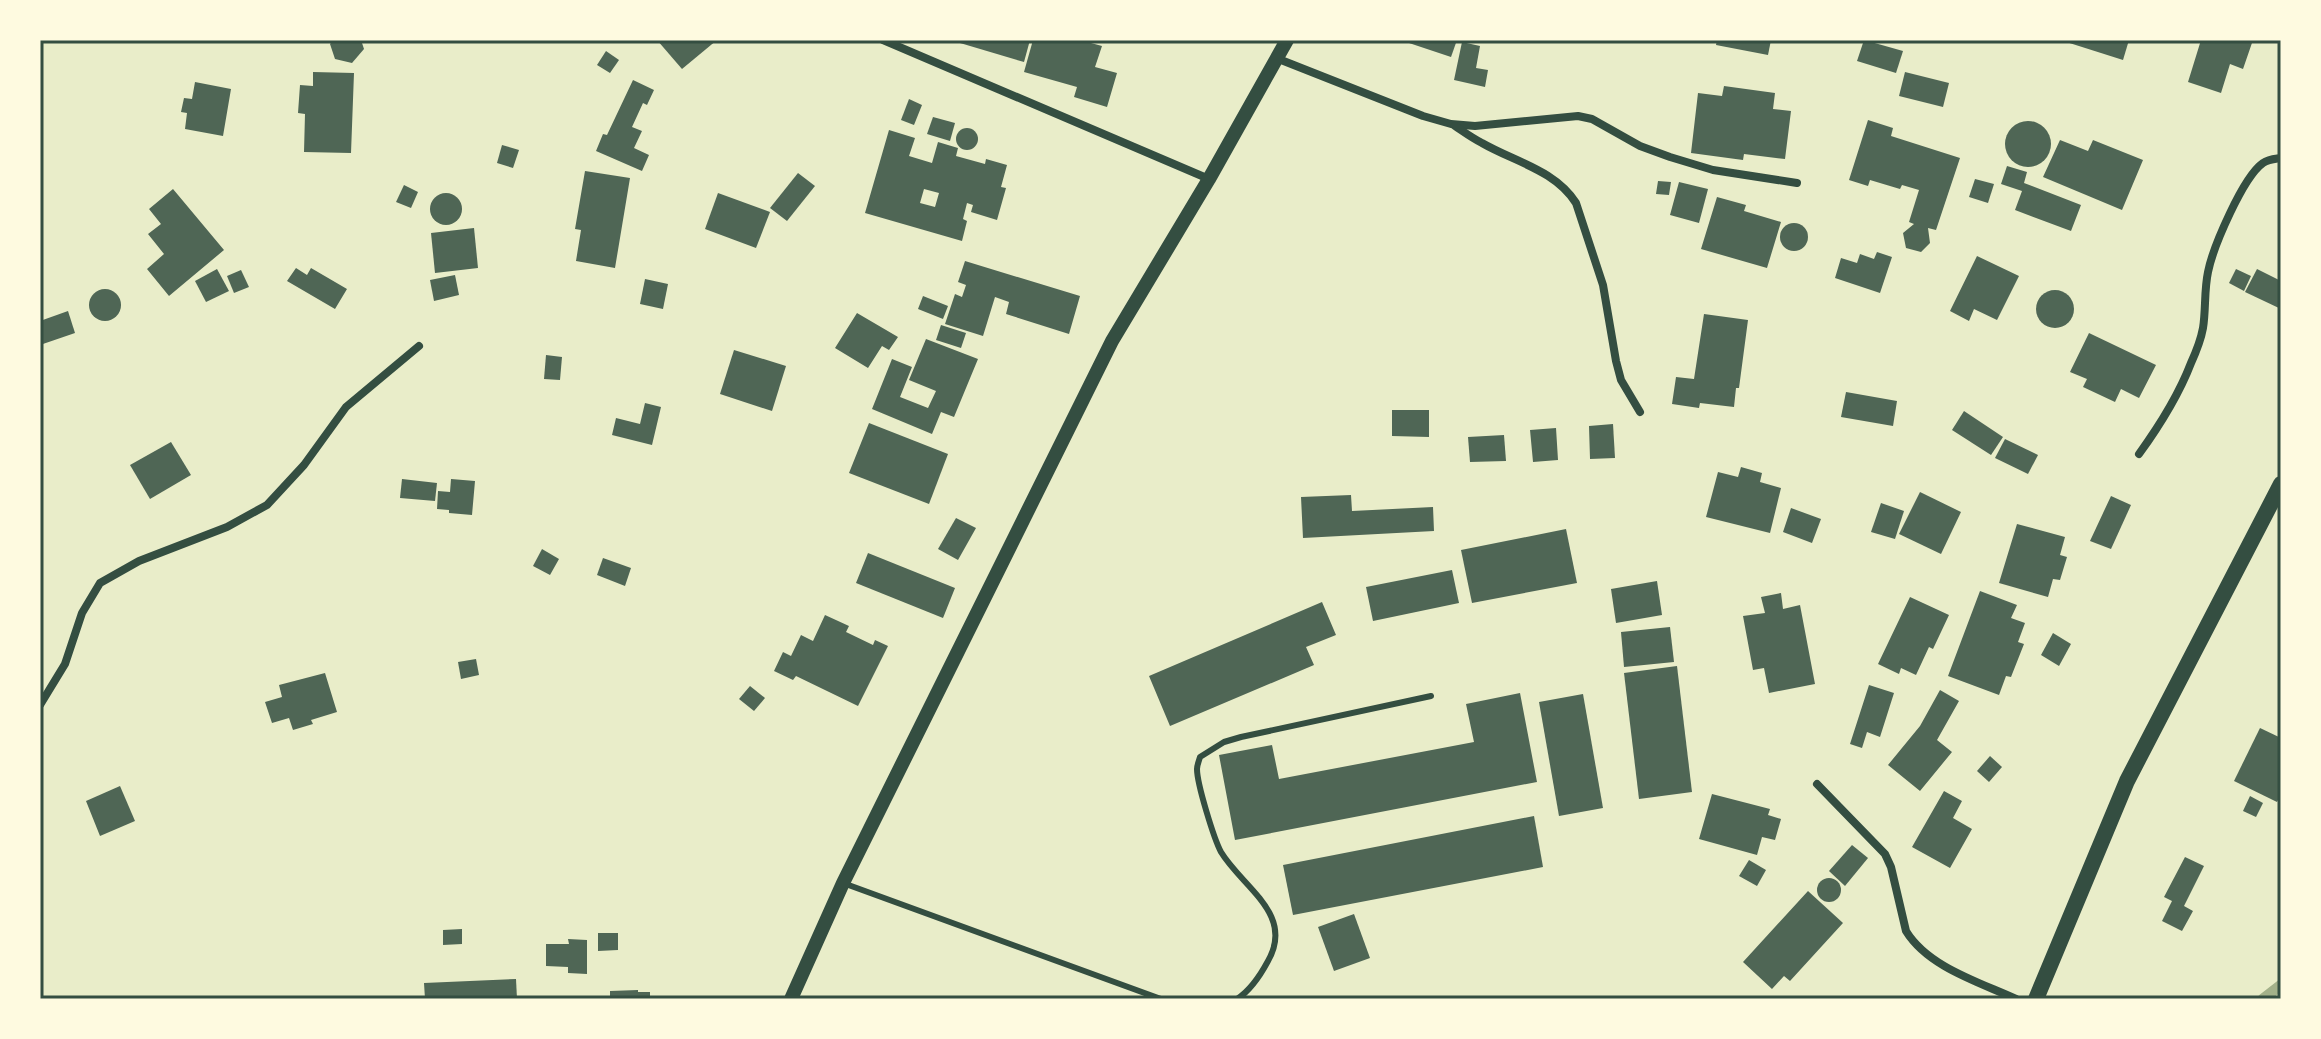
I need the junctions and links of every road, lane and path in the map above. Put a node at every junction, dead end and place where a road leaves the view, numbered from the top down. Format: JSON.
{"nodes":[{"id":1,"x":883,"y":40,"type":"edge"},
{"id":2,"x":1287,"y":40,"type":"edge"},
{"id":3,"x":1276,"y":58,"type":"junction"},
{"id":4,"x":1451,"y":124,"type":"junction"},
{"id":5,"x":2281,"y":158,"type":"edge"},
{"id":6,"x":1209,"y":179,"type":"junction"},
{"id":7,"x":1797,"y":183,"type":"dead end"},
{"id":8,"x":419,"y":346,"type":"dead end"},
{"id":9,"x":1640,"y":412,"type":"dead end"},
{"id":10,"x":2139,"y":454,"type":"dead end"},
{"id":11,"x":2281,"y":484,"type":"edge"},
{"id":12,"x":1431,"y":696,"type":"dead end"},
{"id":13,"x":40,"y":705,"type":"edge"},
{"id":14,"x":1817,"y":784,"type":"dead end"},
{"id":15,"x":843,"y":883,"type":"junction"},
{"id":16,"x":791,"y":999,"type":"edge"},
{"id":17,"x":1161,"y":999,"type":"edge"},
{"id":18,"x":1237,"y":999,"type":"edge"},
{"id":19,"x":2016,"y":999,"type":"edge"},
{"id":20,"x":2036,"y":999,"type":"edge"}],
"edges":[{"from":1,"to":6,"type":"street"},
{"from":2,"to":3,"type":"street"},
{"from":3,"to":4,"type":"street"},
{"from":3,"to":6,"type":"street"},
{"from":4,"to":7,"type":"street"},
{"from":4,"to":9,"type":"street"},
{"from":5,"to":10,"type":"street"},
{"from":6,"to":15,"type":"street"},
{"from":8,"to":13,"type":"street"},
{"from":11,"to":20,"type":"main road"},
{"from":12,"to":18,"type":"lane"},
{"from":14,"to":19,"type":"street"},
{"from":15,"to":16,"type":"street"},
{"from":15,"to":17,"type":"lane"}]}
